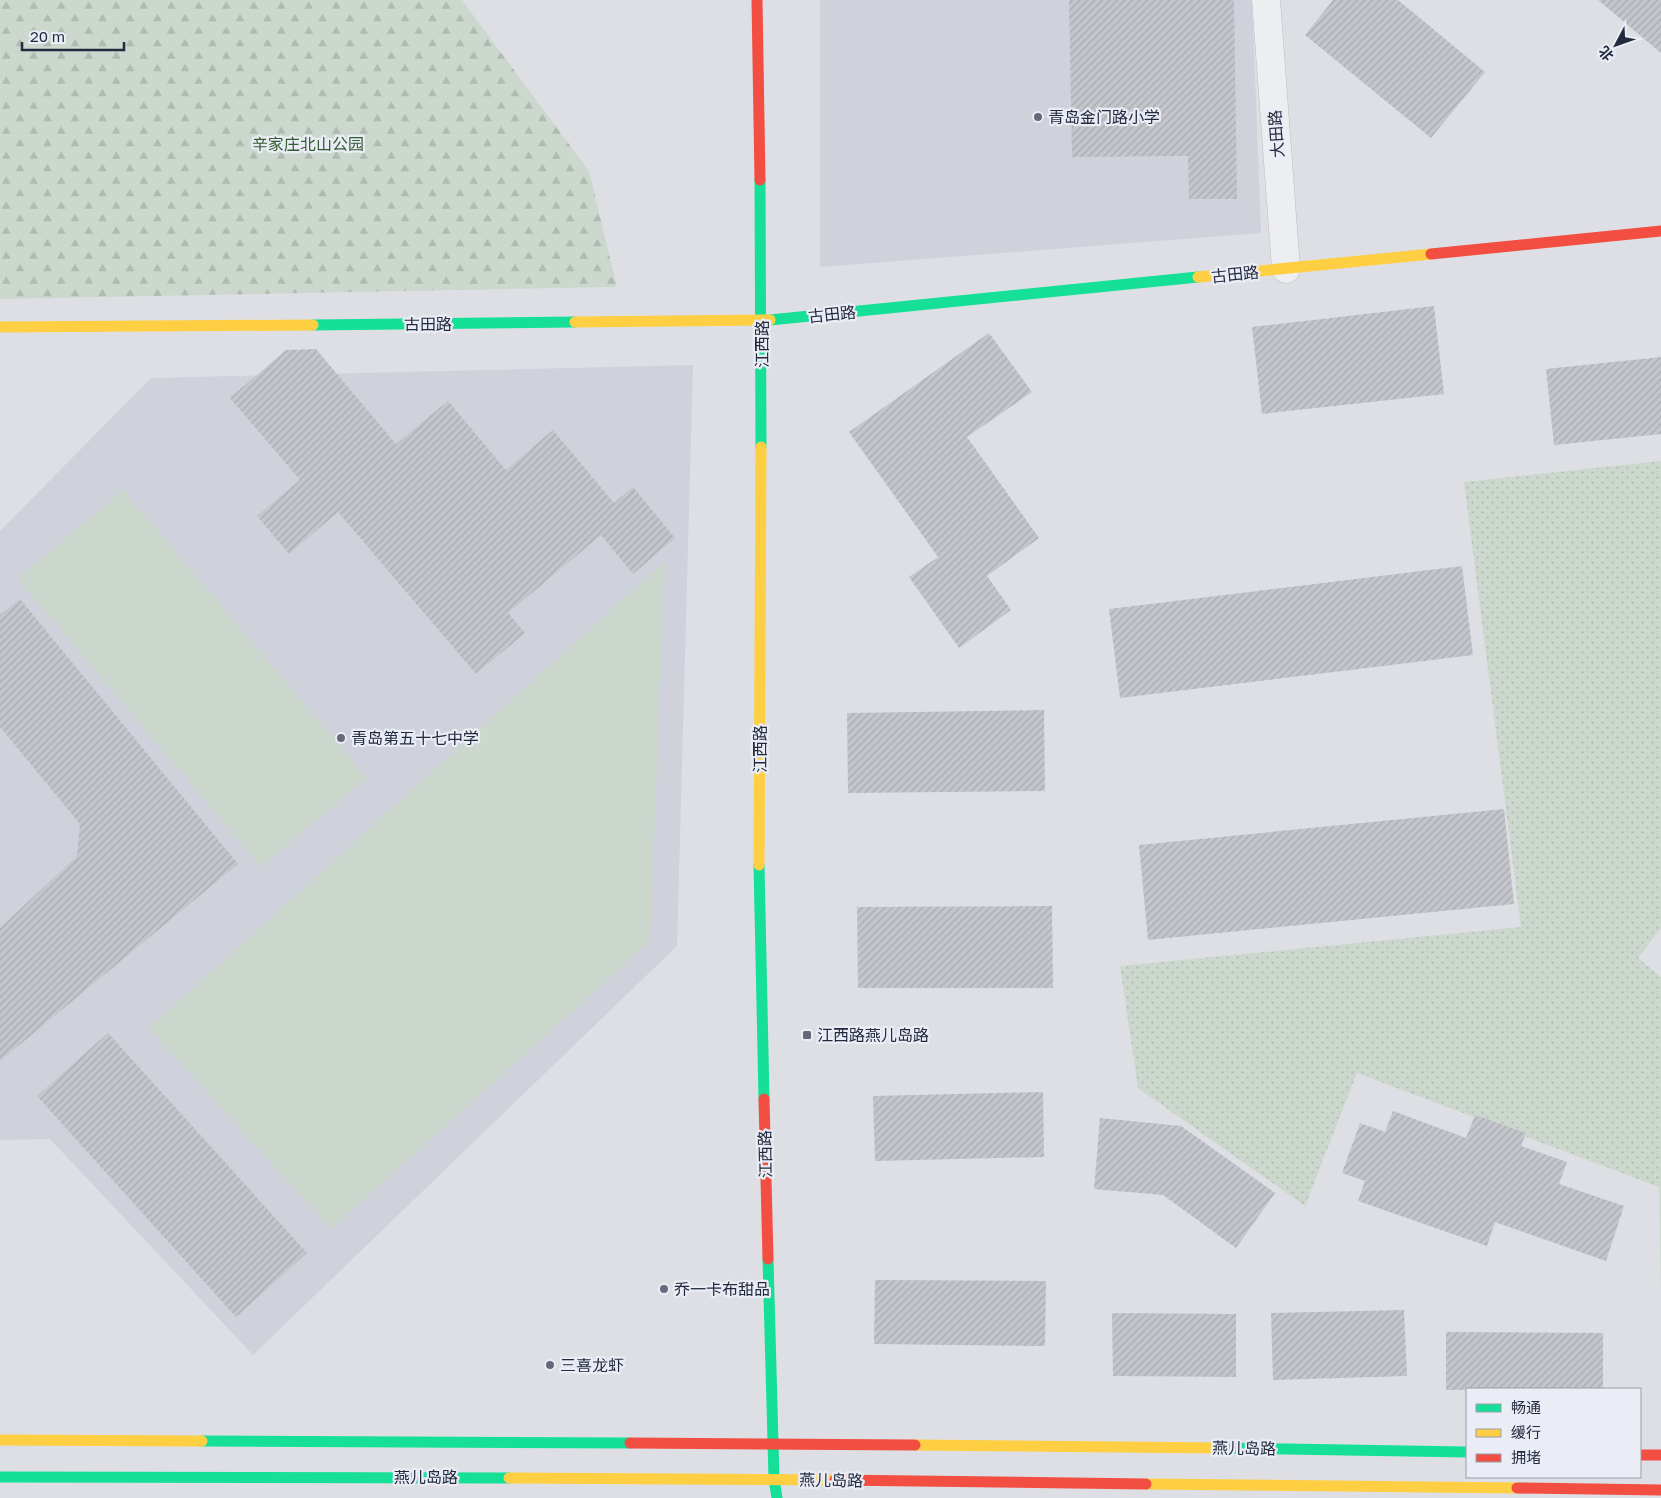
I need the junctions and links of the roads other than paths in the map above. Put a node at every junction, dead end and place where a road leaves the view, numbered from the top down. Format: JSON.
{"nodes":[{"id":1,"x":758,"y":0,"type":"edge"},
{"id":2,"x":1266,"y":0,"type":"edge"},
{"id":3,"x":1661,"y":231,"type":"edge"},
{"id":4,"x":1286,"y":269,"type":"junction"},
{"id":5,"x":762,"y":321,"type":"junction"},
{"id":6,"x":0,"y":327,"type":"edge"},
{"id":7,"x":0,"y":1440,"type":"edge"},
{"id":8,"x":773,"y":1446,"type":"junction"},
{"id":9,"x":1466,"y":1452,"type":"edge"},
{"id":10,"x":1641,"y":1455,"type":"edge"},
{"id":11,"x":1661,"y":1455,"type":"edge"},
{"id":12,"x":0,"y":1477,"type":"edge"},
{"id":13,"x":774,"y":1479,"type":"junction"},
{"id":14,"x":1661,"y":1490,"type":"edge"},
{"id":15,"x":777,"y":1498,"type":"edge"}],
"edges":[{"from":1,"to":5,"type":"main road","name":"江西路"},
{"from":2,"to":4,"type":"street","name":"大田路"},
{"from":3,"to":4,"type":"main road","name":"古田路"},
{"from":4,"to":5,"type":"main road","name":"古田路"},
{"from":5,"to":6,"type":"main road","name":"古田路"},
{"from":5,"to":8,"type":"main road","name":"江西路"},
{"from":7,"to":8,"type":"main road","name":"燕儿岛路"},
{"from":8,"to":9,"type":"main road","name":"燕儿岛路"},
{"from":8,"to":13,"type":"main road","name":"江西路"},
{"from":10,"to":11,"type":"main road"},
{"from":12,"to":13,"type":"main road","name":"燕儿岛路"},
{"from":13,"to":14,"type":"main road","name":"燕儿岛路"},
{"from":13,"to":15,"type":"main road","name":"江西路"}]}
